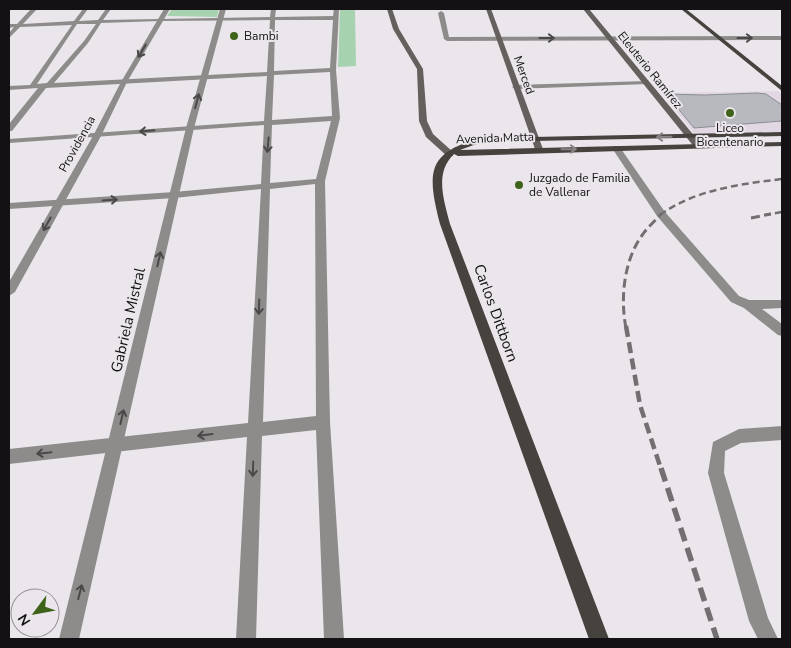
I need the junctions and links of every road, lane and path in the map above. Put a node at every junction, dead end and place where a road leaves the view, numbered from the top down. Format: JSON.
{"nodes":[{"id":1,"x":34,"y":9,"type":"edge"},
{"id":2,"x":85,"y":9,"type":"edge"},
{"id":3,"x":108,"y":9,"type":"edge"},
{"id":4,"x":167,"y":9,"type":"edge"},
{"id":5,"x":389,"y":9,"type":"edge"},
{"id":6,"x":488,"y":9,"type":"edge"},
{"id":7,"x":586,"y":9,"type":"edge"},
{"id":8,"x":682,"y":9,"type":"edge"},
{"id":9,"x":779,"y":9,"type":"edge"},
{"id":10,"x":782,"y":11,"type":"edge"},
{"id":11,"x":441,"y":13,"type":"dead end"},
{"id":12,"x":222,"y":14,"type":"edge"},
{"id":13,"x":273,"y":14,"type":"edge"},
{"id":14,"x":337,"y":14,"type":"edge"},
{"id":15,"x":160,"y":19,"type":"junction"},
{"id":16,"x":98,"y":22,"type":"junction"},
{"id":17,"x":75,"y":24,"type":"junction"},
{"id":18,"x":9,"y":26,"type":"edge"},
{"id":19,"x":18,"y":26,"type":"junction"},
{"id":20,"x":9,"y":36,"type":"edge"},
{"id":21,"x":609,"y":38,"type":"junction"},
{"id":22,"x":718,"y":38,"type":"junction"},
{"id":23,"x":782,"y":38,"type":"edge"},
{"id":24,"x":498,"y":39,"type":"junction"},
{"id":25,"x":333,"y":70,"type":"junction"},
{"id":26,"x":270,"y":74,"type":"junction"},
{"id":27,"x":203,"y":77,"type":"junction"},
{"id":28,"x":124,"y":82,"type":"junction"},
{"id":29,"x":646,"y":83,"type":"junction"},
{"id":30,"x":46,"y":85,"type":"junction"},
{"id":31,"x":32,"y":86,"type":"junction"},
{"id":32,"x":516,"y":87,"type":"junction"},
{"id":33,"x":9,"y":88,"type":"edge"},
{"id":34,"x":782,"y":89,"type":"edge"},
{"id":35,"x":336,"y":118,"type":"junction"},
{"id":36,"x":270,"y":122,"type":"junction"},
{"id":37,"x":190,"y":128,"type":"junction"},
{"id":38,"x":9,"y":129,"type":"edge"},
{"id":39,"x":782,"y":134,"type":"edge"},
{"id":40,"x":97,"y":136,"type":"junction"},
{"id":41,"x":690,"y":136,"type":"junction"},
{"id":42,"x":535,"y":139,"type":"junction"},
{"id":43,"x":9,"y":141,"type":"edge"},
{"id":44,"x":782,"y":144,"type":"edge"},
{"id":45,"x":698,"y":146,"type":"junction"},
{"id":46,"x":616,"y":148,"type":"junction"},
{"id":47,"x":539,"y":149,"type":"junction"},
{"id":48,"x":450,"y":154,"type":"junction"},
{"id":49,"x":320,"y":182,"type":"junction"},
{"id":50,"x":264,"y":188,"type":"junction"},
{"id":51,"x":174,"y":195,"type":"junction"},
{"id":52,"x":58,"y":203,"type":"junction"},
{"id":53,"x":9,"y":206,"type":"edge"},
{"id":54,"x":9,"y":292,"type":"edge"},
{"id":55,"x":782,"y":304,"type":"edge"},
{"id":56,"x":748,"y":305,"type":"junction"},
{"id":57,"x":782,"y":331,"type":"edge"},
{"id":58,"x":323,"y":422,"type":"junction"},
{"id":59,"x":254,"y":429,"type":"junction"},
{"id":60,"x":782,"y":433,"type":"edge"},
{"id":61,"x":116,"y":445,"type":"junction"},
{"id":62,"x":9,"y":456,"type":"edge"},
{"id":63,"x":69,"y":639,"type":"edge"},
{"id":64,"x":246,"y":639,"type":"edge"},
{"id":65,"x":334,"y":639,"type":"edge"},
{"id":66,"x":600,"y":639,"type":"edge"},
{"id":67,"x":768,"y":639,"type":"edge"}],
"edges":[{"from":1,"to":19,"type":"street"},
{"from":2,"to":17,"type":"street"},
{"from":3,"to":16,"type":"street"},
{"from":4,"to":15,"type":"street","name":"Providencia"},
{"from":5,"to":48,"type":"main road"},
{"from":6,"to":24,"type":"main road","name":"Merced"},
{"from":7,"to":21,"type":"main road","name":"Eleuterio Ramírez"},
{"from":8,"to":22,"type":"main road"},
{"from":9,"to":10,"type":"main road"},
{"from":11,"to":24,"type":"street"},
{"from":12,"to":13,"type":"street"},
{"from":12,"to":15,"type":"street"},
{"from":12,"to":27,"type":"street","name":"Gabriela Mistral"},
{"from":13,"to":14,"type":"street"},
{"from":13,"to":26,"type":"street"},
{"from":14,"to":25,"type":"street"},
{"from":15,"to":16,"type":"street"},
{"from":15,"to":28,"type":"street","name":"Providencia","one_way":true},
{"from":16,"to":17,"type":"street"},
{"from":16,"to":30,"type":"street"},
{"from":17,"to":19,"type":"street"},
{"from":17,"to":31,"type":"street"},
{"from":18,"to":19,"type":"street"},
{"from":19,"to":20,"type":"street"},
{"from":21,"to":22,"type":"street"},
{"from":24,"to":21,"type":"street","one_way":true},
{"from":21,"to":29,"type":"main road","name":"Eleuterio Ramírez"},
{"from":22,"to":23,"type":"street","one_way":true},
{"from":22,"to":34,"type":"main road"},
{"from":24,"to":32,"type":"main road","name":"Merced"},
{"from":25,"to":26,"type":"street"},
{"from":25,"to":35,"type":"street"},
{"from":26,"to":27,"type":"street"},
{"from":26,"to":36,"type":"street"},
{"from":27,"to":28,"type":"street"},
{"from":37,"to":27,"type":"street","name":"Gabriela Mistral","one_way":true},
{"from":28,"to":30,"type":"street"},
{"from":28,"to":40,"type":"street","name":"Providencia"},
{"from":29,"to":32,"type":"street"},
{"from":29,"to":41,"type":"main road","name":"Eleuterio Ramírez"},
{"from":30,"to":31,"type":"street"},
{"from":30,"to":38,"type":"street"},
{"from":31,"to":33,"type":"street"},
{"from":32,"to":42,"type":"main road","name":"Merced"},
{"from":35,"to":36,"type":"street"},
{"from":35,"to":49,"type":"street"},
{"from":36,"to":37,"type":"street"},
{"from":36,"to":50,"type":"street","one_way":true},
{"from":37,"to":40,"type":"street","one_way":true},
{"from":37,"to":51,"type":"street","name":"Gabriela Mistral"},
{"from":39,"to":41,"type":"main road","name":"Avenida Matta"},
{"from":40,"to":43,"type":"street"},
{"from":40,"to":52,"type":"street","name":"Providencia"},
{"from":41,"to":42,"type":"main road","name":"Avenida Matta","one_way":true},
{"from":41,"to":45,"type":"main road","name":"Eleuterio Ramírez"},
{"from":42,"to":47,"type":"main road","name":"Merced"},
{"from":42,"to":48,"type":"main road","name":"Avenida Matta"},
{"from":44,"to":45,"type":"main road","name":"Avenida Matta"},
{"from":45,"to":46,"type":"main road","name":"Avenida Matta"},
{"from":47,"to":46,"type":"main road","name":"Avenida Matta","one_way":true},
{"from":46,"to":56,"type":"street"},
{"from":47,"to":48,"type":"main road","name":"Avenida Matta"},
{"from":48,"to":66,"type":"main road","name":"Carlos Dittborn"},
{"from":49,"to":50,"type":"street"},
{"from":49,"to":58,"type":"street"},
{"from":50,"to":51,"type":"street"},
{"from":50,"to":59,"type":"street","one_way":true},
{"from":52,"to":51,"type":"street","one_way":true},
{"from":61,"to":51,"type":"street","name":"Gabriela Mistral","one_way":true},
{"from":52,"to":53,"type":"street"},
{"from":52,"to":54,"type":"street","name":"Providencia","one_way":true},
{"from":55,"to":56,"type":"street"},
{"from":56,"to":57,"type":"street"},
{"from":58,"to":59,"type":"street"},
{"from":58,"to":65,"type":"street"},
{"from":59,"to":61,"type":"street","one_way":true},
{"from":59,"to":64,"type":"street","one_way":true},
{"from":60,"to":67,"type":"street"},
{"from":61,"to":62,"type":"street","one_way":true},
{"from":63,"to":61,"type":"street","name":"Gabriela Mistral","one_way":true}]}
